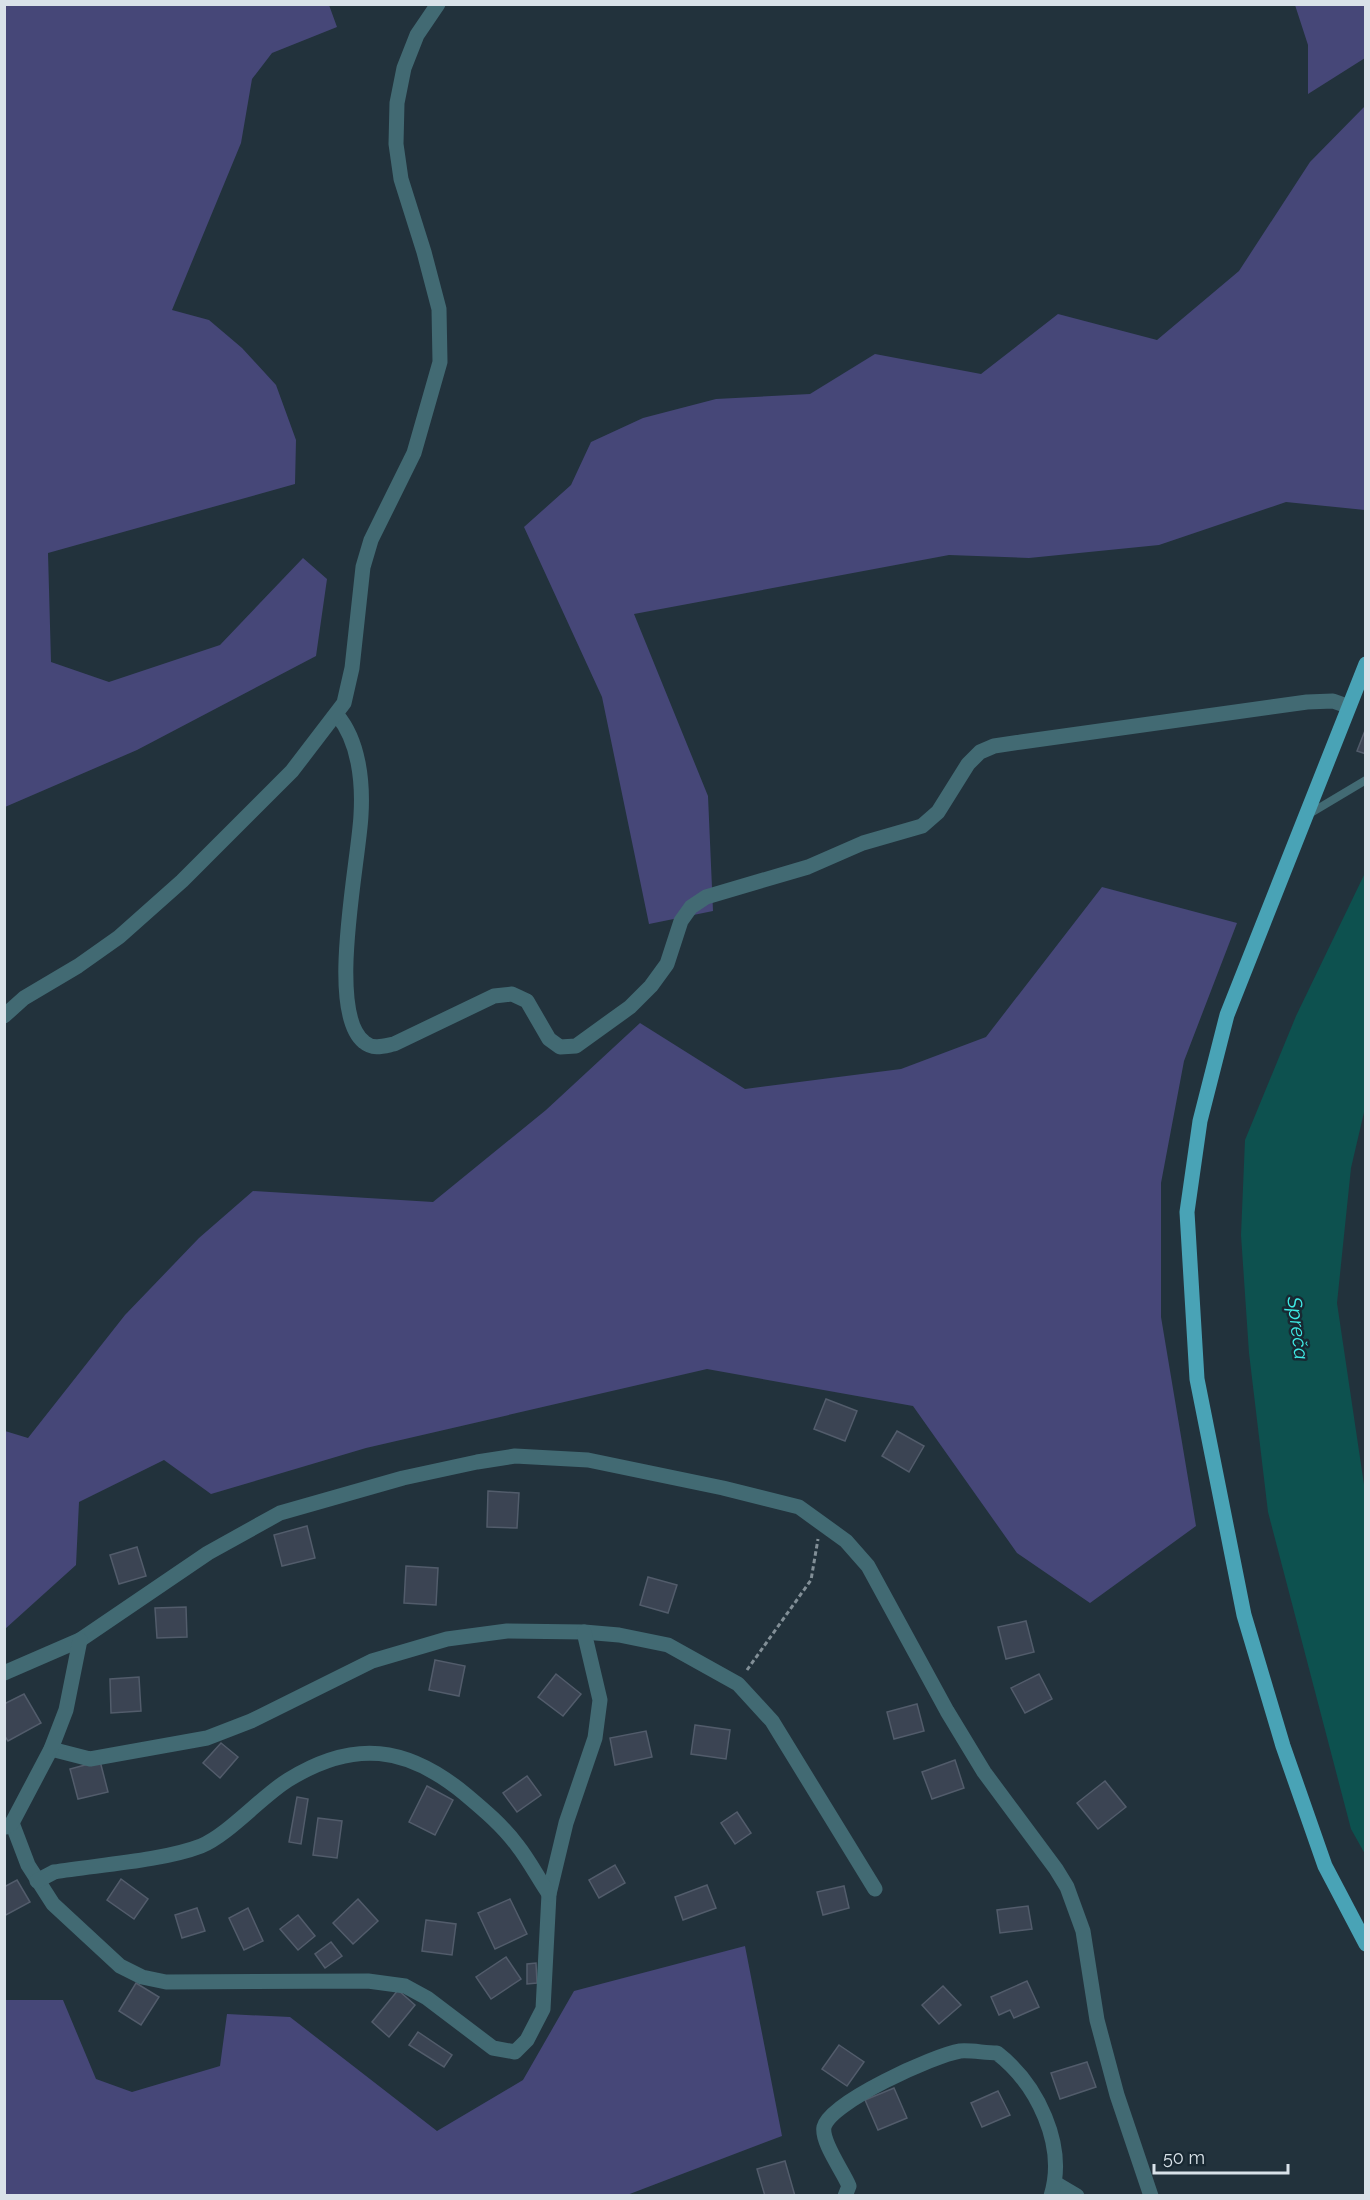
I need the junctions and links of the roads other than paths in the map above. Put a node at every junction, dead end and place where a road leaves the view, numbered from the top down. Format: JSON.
{"nodes":[{"id":1,"x":438,"y":4,"type":"edge"},
{"id":2,"x":1365,"y":664,"type":"edge"},
{"id":3,"x":1347,"y":706,"type":"junction"},
{"id":4,"x":337,"y":716,"type":"junction"},
{"id":5,"x":1365,"y":780,"type":"edge"},
{"id":6,"x":1305,"y":816,"type":"junction"},
{"id":7,"x":4,"y":1016,"type":"edge"},
{"id":8,"x":584,"y":1632,"type":"junction"},
{"id":9,"x":80,"y":1640,"type":"junction"},
{"id":10,"x":4,"y":1674,"type":"edge"},
{"id":11,"x":51,"y":1749,"type":"junction"},
{"id":12,"x":8,"y":1826,"type":"edge"},
{"id":13,"x":37,"y":1881,"type":"junction"},
{"id":14,"x":875,"y":1889,"type":"dead end"},
{"id":15,"x":549,"y":1894,"type":"junction"},
{"id":16,"x":1365,"y":1944,"type":"edge"},
{"id":17,"x":1053,"y":2189,"type":"edge"},
{"id":18,"x":845,"y":2196,"type":"edge"},
{"id":19,"x":1077,"y":2196,"type":"edge"},
{"id":20,"x":1150,"y":2196,"type":"edge"}],
"edges":[{"from":1,"to":4,"type":"street"},
{"from":2,"to":3,"type":"main road"},
{"from":3,"to":4,"type":"street"},
{"from":3,"to":6,"type":"main road"},
{"from":4,"to":7,"type":"street"},
{"from":5,"to":6,"type":"lane"},
{"from":6,"to":16,"type":"main road"},
{"from":8,"to":11,"type":"street"},
{"from":8,"to":14,"type":"street"},
{"from":8,"to":15,"type":"street"},
{"from":9,"to":10,"type":"street"},
{"from":9,"to":11,"type":"street"},
{"from":9,"to":20,"type":"street"},
{"from":11,"to":12,"type":"street"},
{"from":12,"to":13,"type":"street"},
{"from":13,"to":15,"type":"street"},
{"from":13,"to":15,"type":"street"},
{"from":17,"to":18,"type":"street"},
{"from":17,"to":19,"type":"street"}]}
